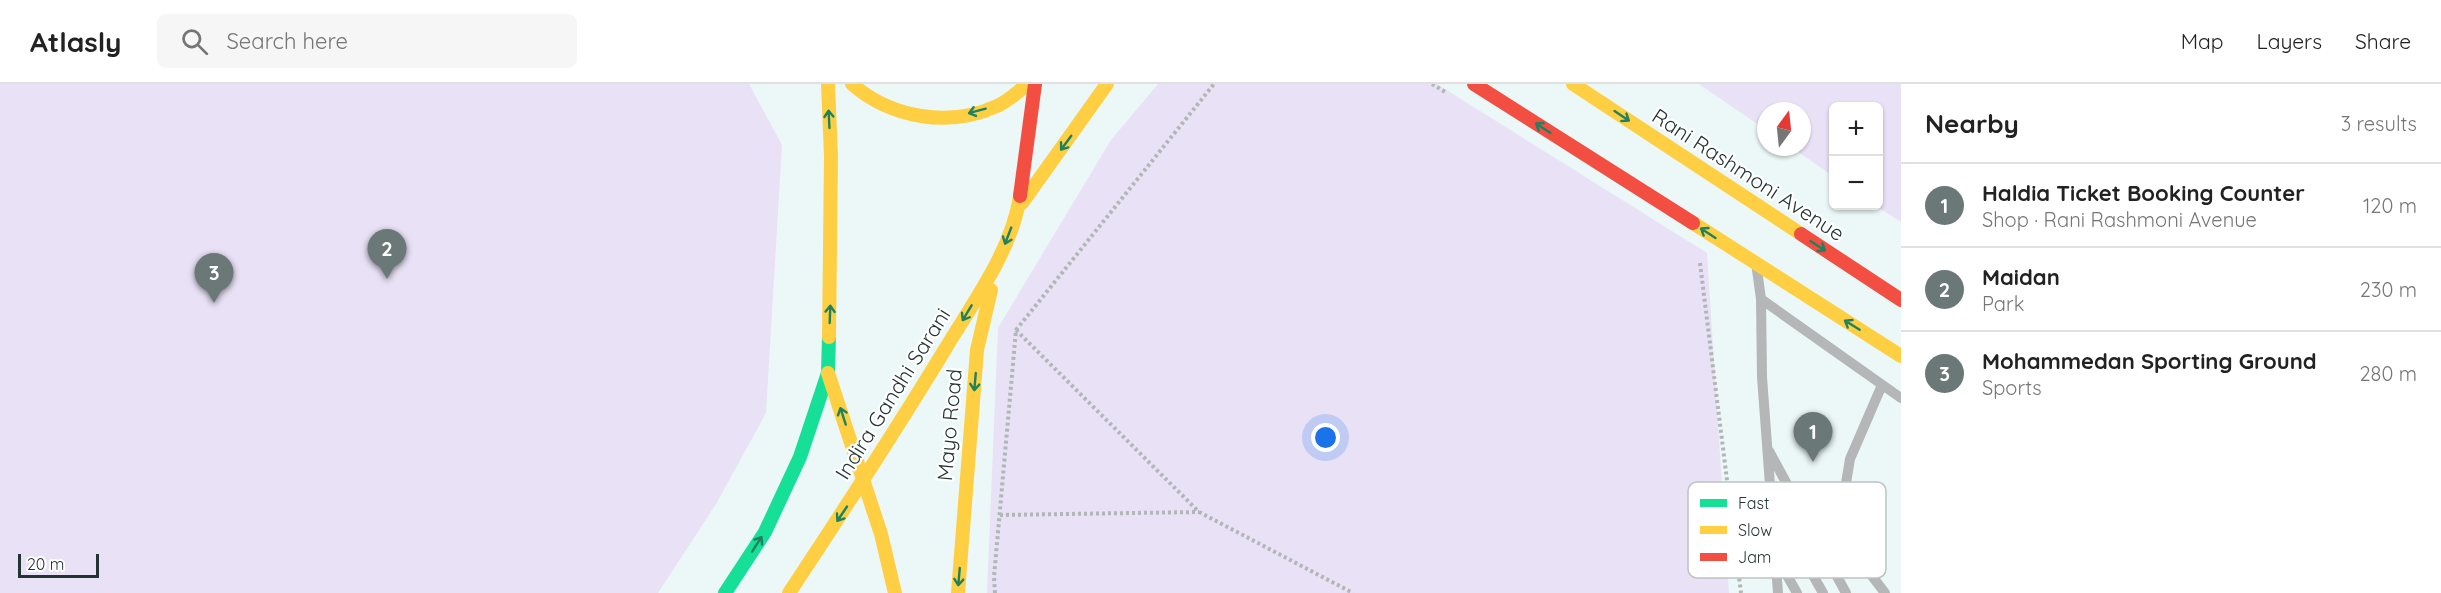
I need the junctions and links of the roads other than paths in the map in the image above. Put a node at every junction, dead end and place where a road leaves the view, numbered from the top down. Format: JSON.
{"nodes":[{"id":1,"x":828,"y":84,"type":"edge"},
{"id":2,"x":852,"y":84,"type":"edge"},
{"id":3,"x":1028,"y":84,"type":"edge"},
{"id":4,"x":1035,"y":84,"type":"edge"},
{"id":5,"x":1107,"y":84,"type":"edge"},
{"id":6,"x":1474,"y":84,"type":"edge"},
{"id":7,"x":1573,"y":84,"type":"edge"},
{"id":8,"x":1018,"y":208,"type":"junction"},
{"id":9,"x":1770,"y":250,"type":"dead end"},
{"id":10,"x":997,"y":263,"type":"junction"},
{"id":11,"x":1757,"y":265,"type":"junction"},
{"id":12,"x":1761,"y":299,"type":"junction"},
{"id":13,"x":1901,"y":300,"type":"edge"},
{"id":14,"x":1901,"y":356,"type":"edge"},
{"id":15,"x":828,"y":372,"type":"junction"},
{"id":16,"x":1882,"y":385,"type":"junction"},
{"id":17,"x":1901,"y":398,"type":"edge"},
{"id":18,"x":1767,"y":448,"type":"junction"},
{"id":19,"x":864,"y":481,"type":"junction"},
{"id":20,"x":1769,"y":482,"type":"edge"},
{"id":21,"x":1786,"y":482,"type":"edge"},
{"id":22,"x":1846,"y":482,"type":"edge"},
{"id":23,"x":1776,"y":578,"type":"edge"},
{"id":24,"x":1788,"y":578,"type":"edge"},
{"id":25,"x":1815,"y":578,"type":"edge"},
{"id":26,"x":1838,"y":578,"type":"edge"},
{"id":27,"x":1874,"y":578,"type":"edge"},
{"id":28,"x":725,"y":593,"type":"edge"},
{"id":29,"x":789,"y":593,"type":"edge"},
{"id":30,"x":895,"y":593,"type":"edge"},
{"id":31,"x":958,"y":593,"type":"edge"},
{"id":32,"x":1778,"y":593,"type":"edge"},
{"id":33,"x":1797,"y":593,"type":"edge"},
{"id":34,"x":1823,"y":593,"type":"edge"},
{"id":35,"x":1846,"y":593,"type":"edge"},
{"id":36,"x":1885,"y":593,"type":"edge"}],
"edges":[{"from":15,"to":1,"type":"main road","one_way":true},
{"from":3,"to":2,"type":"main road","one_way":true},
{"from":4,"to":8,"type":"main road"},
{"from":5,"to":8,"type":"main road","one_way":true},
{"from":11,"to":6,"type":"main road","one_way":true},
{"from":7,"to":13,"type":"main road","name":"Rani Rashmoni Avenue","one_way":true},
{"from":8,"to":10,"type":"main road","name":"Indira Gandhi Sarani","one_way":true},
{"from":9,"to":11,"type":"main road"},
{"from":10,"to":19,"type":"main road","name":"Indira Gandhi Sarani","one_way":true},
{"from":10,"to":31,"type":"main road","name":"Mayo Road","one_way":true},
{"from":11,"to":12,"type":"lane"},
{"from":14,"to":11,"type":"main road","one_way":true},
{"from":12,"to":16,"type":"lane"},
{"from":12,"to":18,"type":"lane"},
{"from":19,"to":15,"type":"main road","one_way":true},
{"from":28,"to":15,"type":"main road","one_way":true},
{"from":16,"to":17,"type":"lane"},
{"from":16,"to":22,"type":"lane"},
{"from":18,"to":20,"type":"lane"},
{"from":18,"to":21,"type":"lane"},
{"from":19,"to":29,"type":"main road","name":"Indira Gandhi Sarani","one_way":true},
{"from":19,"to":30,"type":"main road"},
{"from":23,"to":32,"type":"lane"},
{"from":24,"to":33,"type":"lane"},
{"from":25,"to":34,"type":"lane"},
{"from":26,"to":35,"type":"lane"},
{"from":27,"to":36,"type":"lane"}]}
